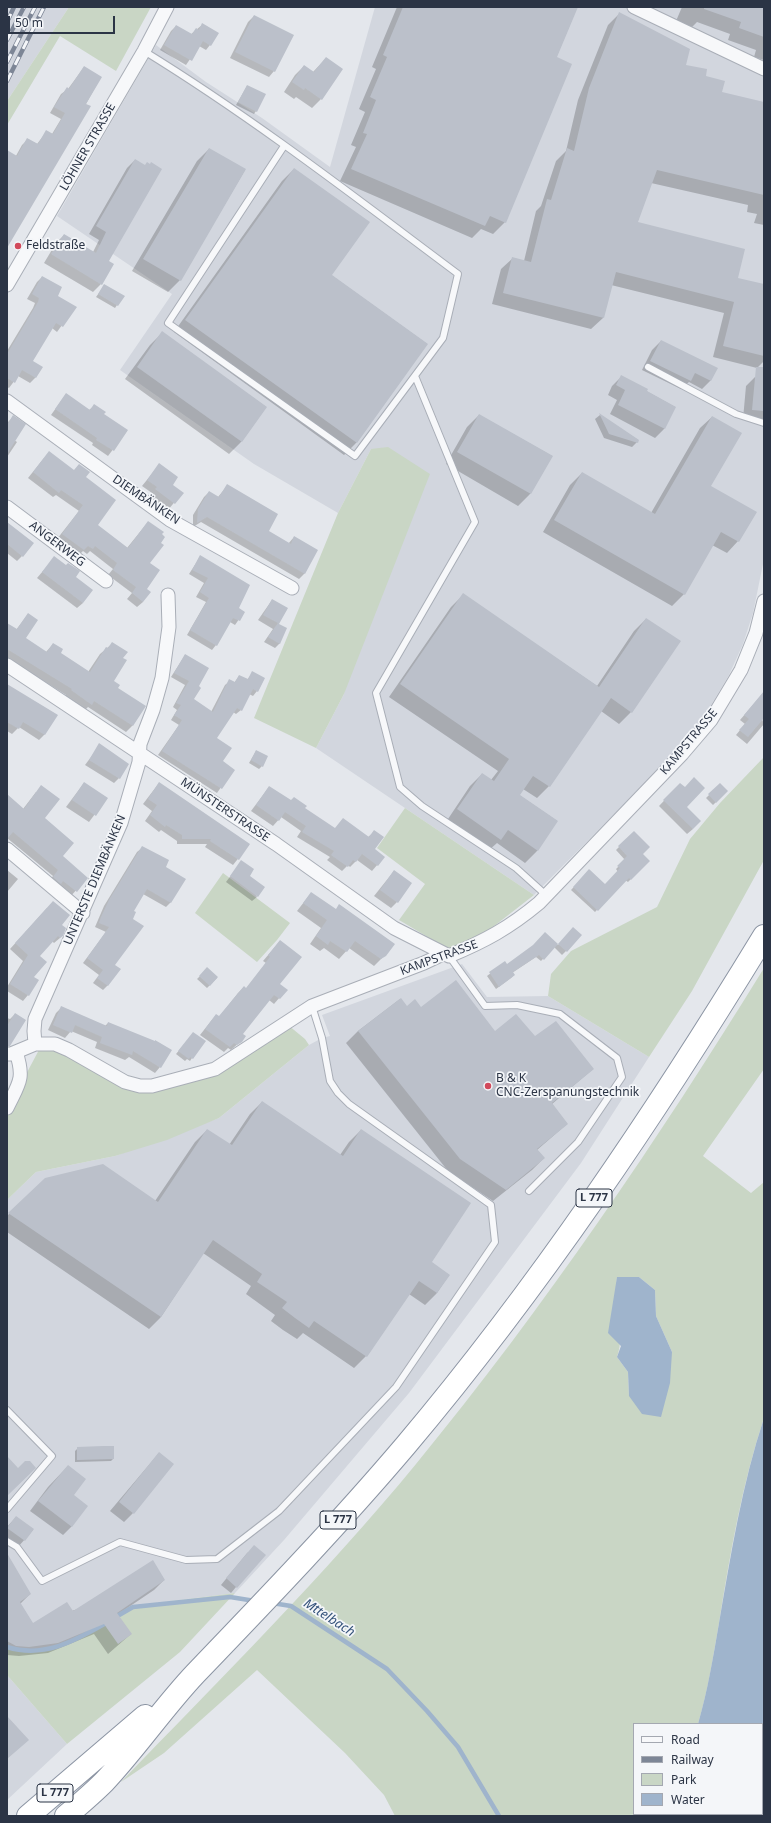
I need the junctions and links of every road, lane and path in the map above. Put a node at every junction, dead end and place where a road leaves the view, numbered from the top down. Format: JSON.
{"nodes":[{"id":1,"x":167,"y":7,"type":"edge"},
{"id":2,"x":634,"y":7,"type":"edge"},
{"id":3,"x":144,"y":51,"type":"junction"},
{"id":4,"x":764,"y":70,"type":"edge"},
{"id":5,"x":284,"y":146,"type":"junction"},
{"id":6,"x":7,"y":285,"type":"edge"},
{"id":7,"x":648,"y":367,"type":"dead end"},
{"id":8,"x":415,"y":376,"type":"junction"},
{"id":9,"x":7,"y":400,"type":"edge"},
{"id":10,"x":764,"y":423,"type":"edge"},
{"id":11,"x":7,"y":507,"type":"edge"},
{"id":12,"x":106,"y":580,"type":"dead end"},
{"id":13,"x":292,"y":588,"type":"dead end"},
{"id":14,"x":168,"y":595,"type":"dead end"},
{"id":15,"x":764,"y":601,"type":"edge"},
{"id":16,"x":7,"y":665,"type":"edge"},
{"id":17,"x":139,"y":752,"type":"junction"},
{"id":18,"x":7,"y":849,"type":"edge"},
{"id":19,"x":546,"y":895,"type":"junction"},
{"id":20,"x":83,"y":913,"type":"junction"},
{"id":21,"x":764,"y":936,"type":"edge"},
{"id":22,"x":446,"y":955,"type":"junction"},
{"id":23,"x":312,"y":1006,"type":"junction"},
{"id":24,"x":36,"y":1044,"type":"junction"},
{"id":25,"x":11,"y":1053,"type":"edge"},
{"id":26,"x":7,"y":1108,"type":"edge"},
{"id":27,"x":529,"y":1191,"type":"dead end"},
{"id":28,"x":7,"y":1410,"type":"edge"},
{"id":29,"x":7,"y":1509,"type":"edge"},
{"id":30,"x":7,"y":1541,"type":"edge"},
{"id":31,"x":192,"y":1677,"type":"junction"},
{"id":32,"x":28,"y":1816,"type":"edge"},
{"id":33,"x":66,"y":1816,"type":"edge"}],
"edges":[{"from":1,"to":3,"type":"street","name":"LÖHNER STRASSE"},
{"from":2,"to":4,"type":"street"},
{"from":3,"to":5,"type":"lane"},
{"from":3,"to":6,"type":"street","name":"LÖHNER STRASSE"},
{"from":5,"to":8,"type":"lane"},
{"from":5,"to":8,"type":"lane"},
{"from":7,"to":10,"type":"lane"},
{"from":8,"to":19,"type":"lane"},
{"from":9,"to":13,"type":"street","name":"DIEMBÄNKEN"},
{"from":11,"to":12,"type":"street","name":"ANGERWEG"},
{"from":14,"to":17,"type":"street","name":"UNTERSTE DIEMBÄNKEN"},
{"from":15,"to":19,"type":"street","name":"KAMPSTRASSE"},
{"from":16,"to":17,"type":"street","name":"MÜNSTERSTRASSE"},
{"from":17,"to":20,"type":"street","name":"UNTERSTE DIEMBÄNKEN"},
{"from":17,"to":22,"type":"street","name":"MÜNSTERSTRASSE"},
{"from":18,"to":20,"type":"street"},
{"from":19,"to":22,"type":"street","name":"KAMPSTRASSE"},
{"from":20,"to":24,"type":"street","name":"UNTERSTE DIEMBÄNKEN"},
{"from":21,"to":31,"type":"highway","number":"L 777"},
{"from":22,"to":23,"type":"street","name":"KAMPSTRASSE"},
{"from":22,"to":27,"type":"lane"},
{"from":23,"to":24,"type":"street","name":"KAMPSTRASSE"},
{"from":23,"to":30,"type":"lane"},
{"from":24,"to":25,"type":"street","name":"KAMPSTRASSE"},
{"from":25,"to":26,"type":"street"},
{"from":28,"to":29,"type":"lane"},
{"from":31,"to":32,"type":"highway","number":"L 777"},
{"from":31,"to":33,"type":"highway","number":"L 777"}]}
